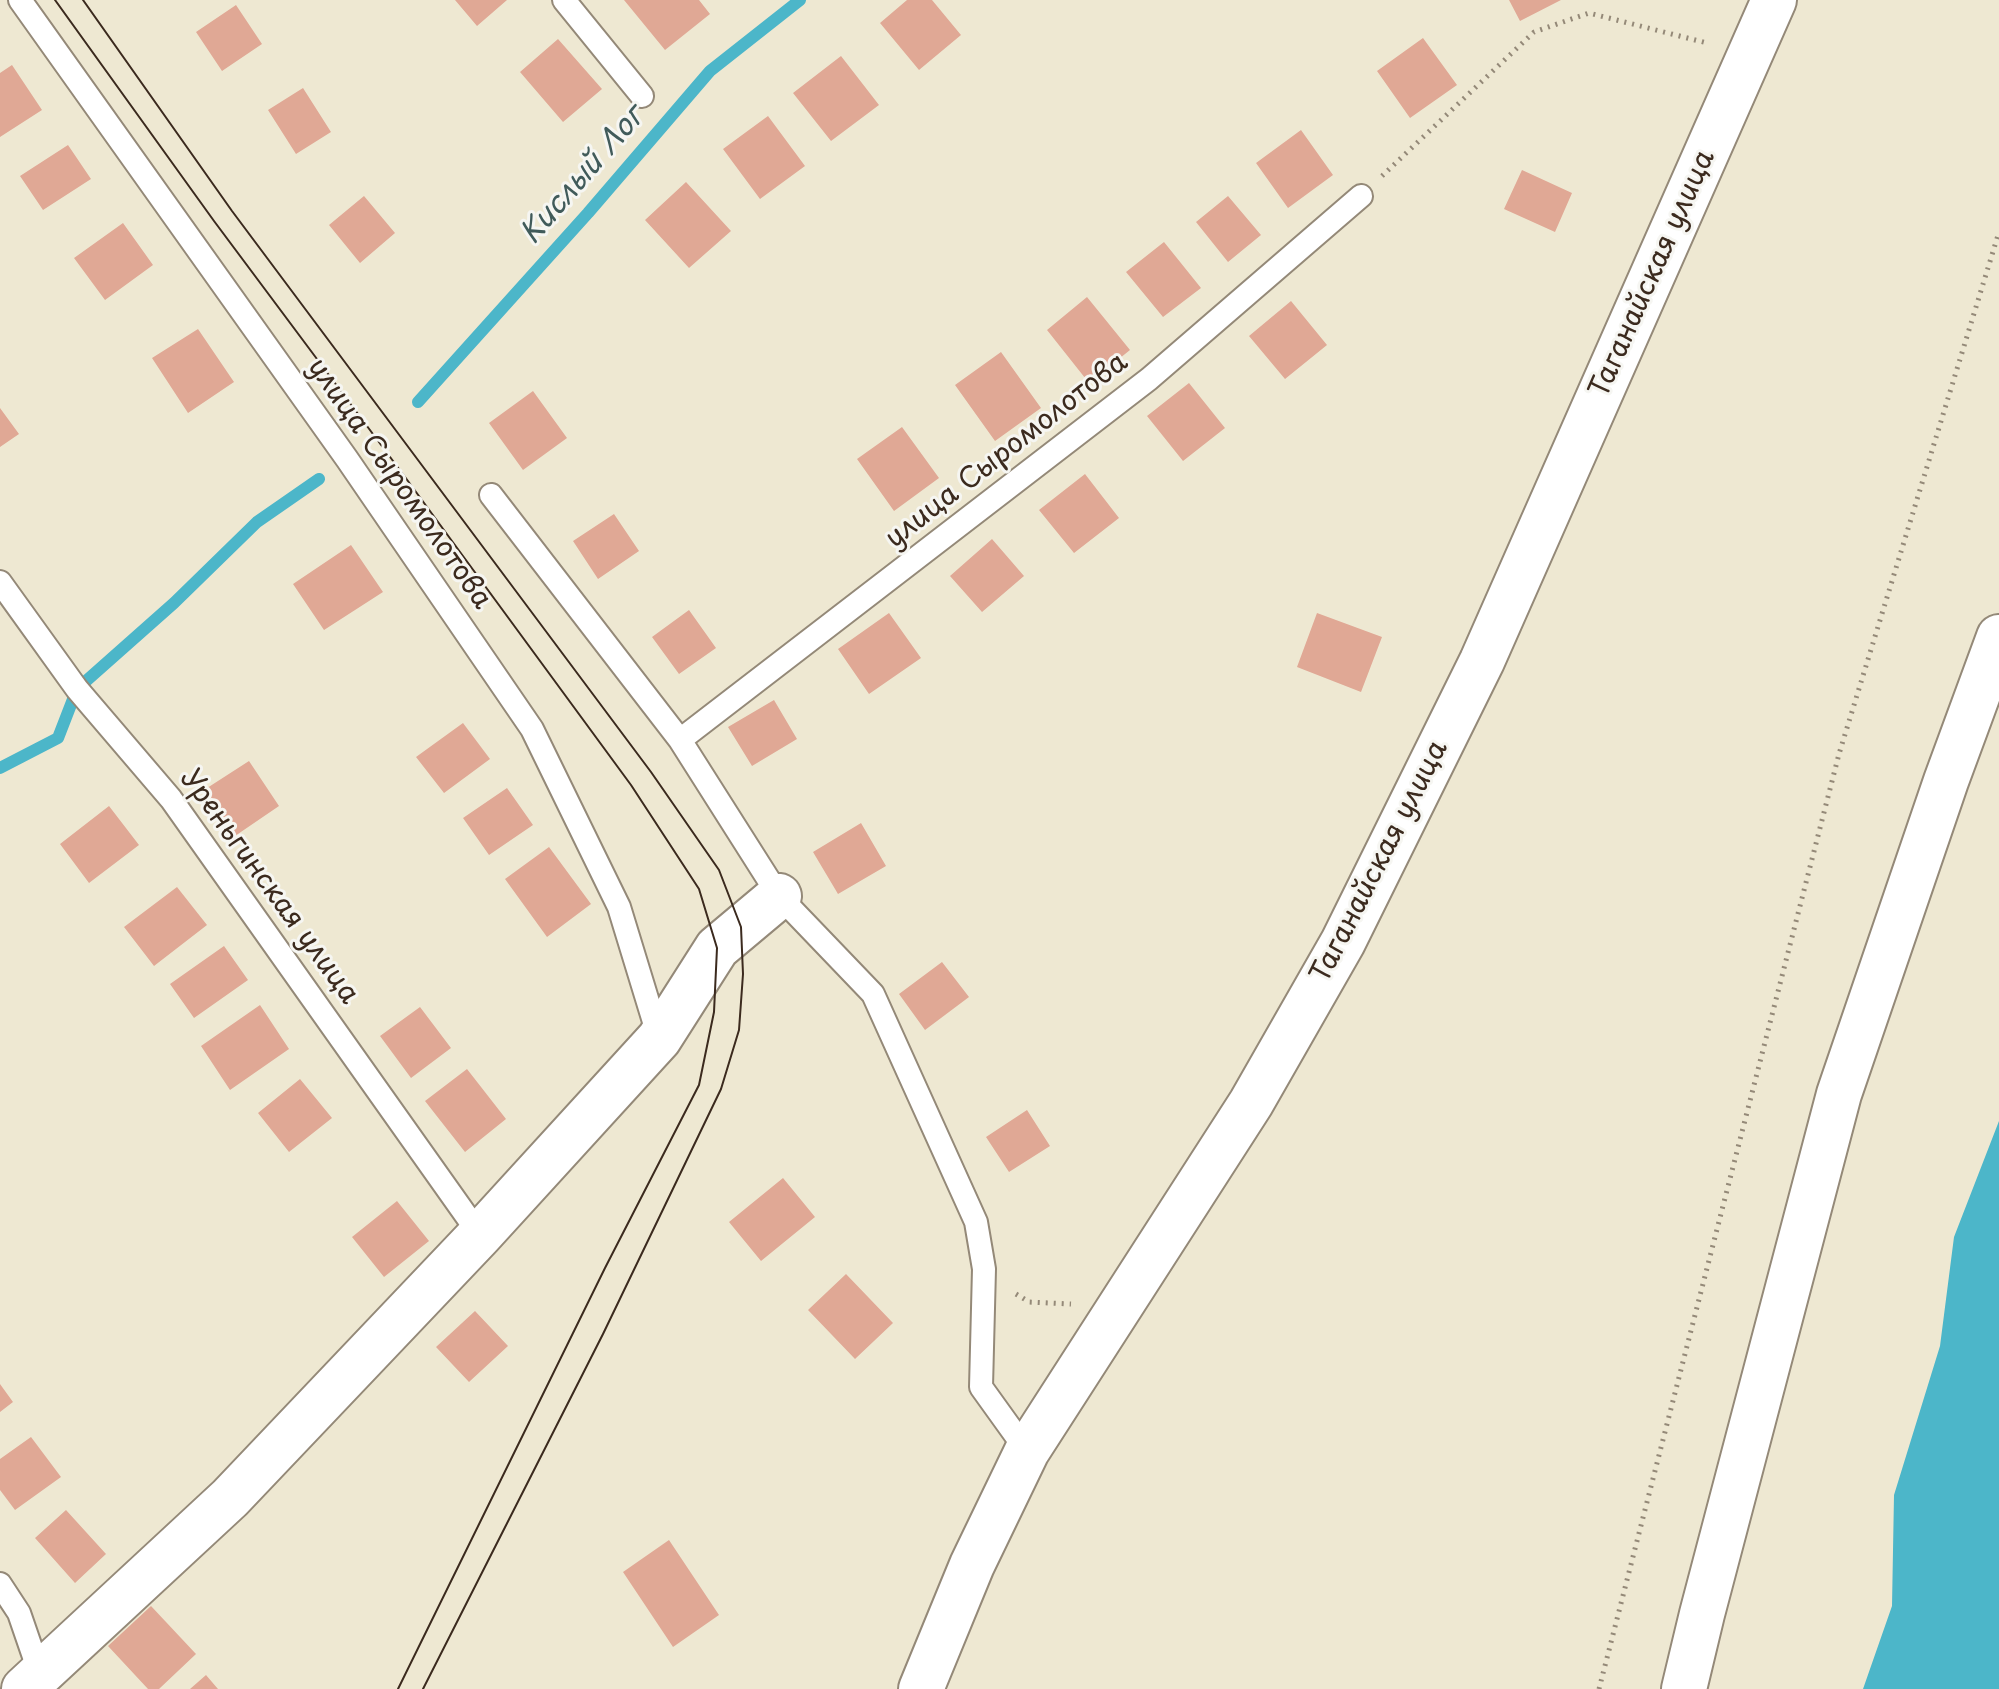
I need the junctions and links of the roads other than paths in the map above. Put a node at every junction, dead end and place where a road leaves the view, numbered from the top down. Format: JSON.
{"nodes":[{"id":1,"x":20,"y":0,"type":"edge"},
{"id":2,"x":564,"y":0,"type":"edge"},
{"id":3,"x":1774,"y":0,"type":"edge"},
{"id":4,"x":642,"y":96,"type":"dead end"},
{"id":5,"x":1361,"y":196,"type":"road end"},
{"id":6,"x":491,"y":495,"type":"dead end"},
{"id":7,"x":0,"y":582,"type":"edge"},
{"id":8,"x":1999,"y":637,"type":"edge"},
{"id":9,"x":680,"y":740,"type":"junction"},
{"id":10,"x":779,"y":896,"type":"junction"},
{"id":11,"x":659,"y":1039,"type":"junction"},
{"id":12,"x":480,"y":1235,"type":"junction"},
{"id":13,"x":1027,"y":1451,"type":"junction"},
{"id":14,"x":0,"y":1584,"type":"edge"},
{"id":15,"x":38,"y":1684,"type":"edge"},
{"id":16,"x":921,"y":1689,"type":"edge"},
{"id":17,"x":1684,"y":1689,"type":"edge"}],
"edges":[{"from":1,"to":11,"type":"lane","name":"улица Сыромолотова"},
{"from":2,"to":4,"type":"lane"},
{"from":3,"to":13,"type":"main road","name":"Таганайская улица"},
{"from":5,"to":9,"type":"lane","name":"улица Сыромолотова"},
{"from":6,"to":9,"type":"lane"},
{"from":7,"to":12,"type":"lane","name":"Уреньгинская улица"},
{"from":8,"to":17,"type":"main road"},
{"from":9,"to":10,"type":"lane"},
{"from":10,"to":11,"type":"main road"},
{"from":10,"to":13,"type":"lane"},
{"from":11,"to":12,"type":"main road"},
{"from":12,"to":15,"type":"main road"},
{"from":13,"to":16,"type":"main road","name":"Таганайская улица"},
{"from":14,"to":15,"type":"lane"}]}
